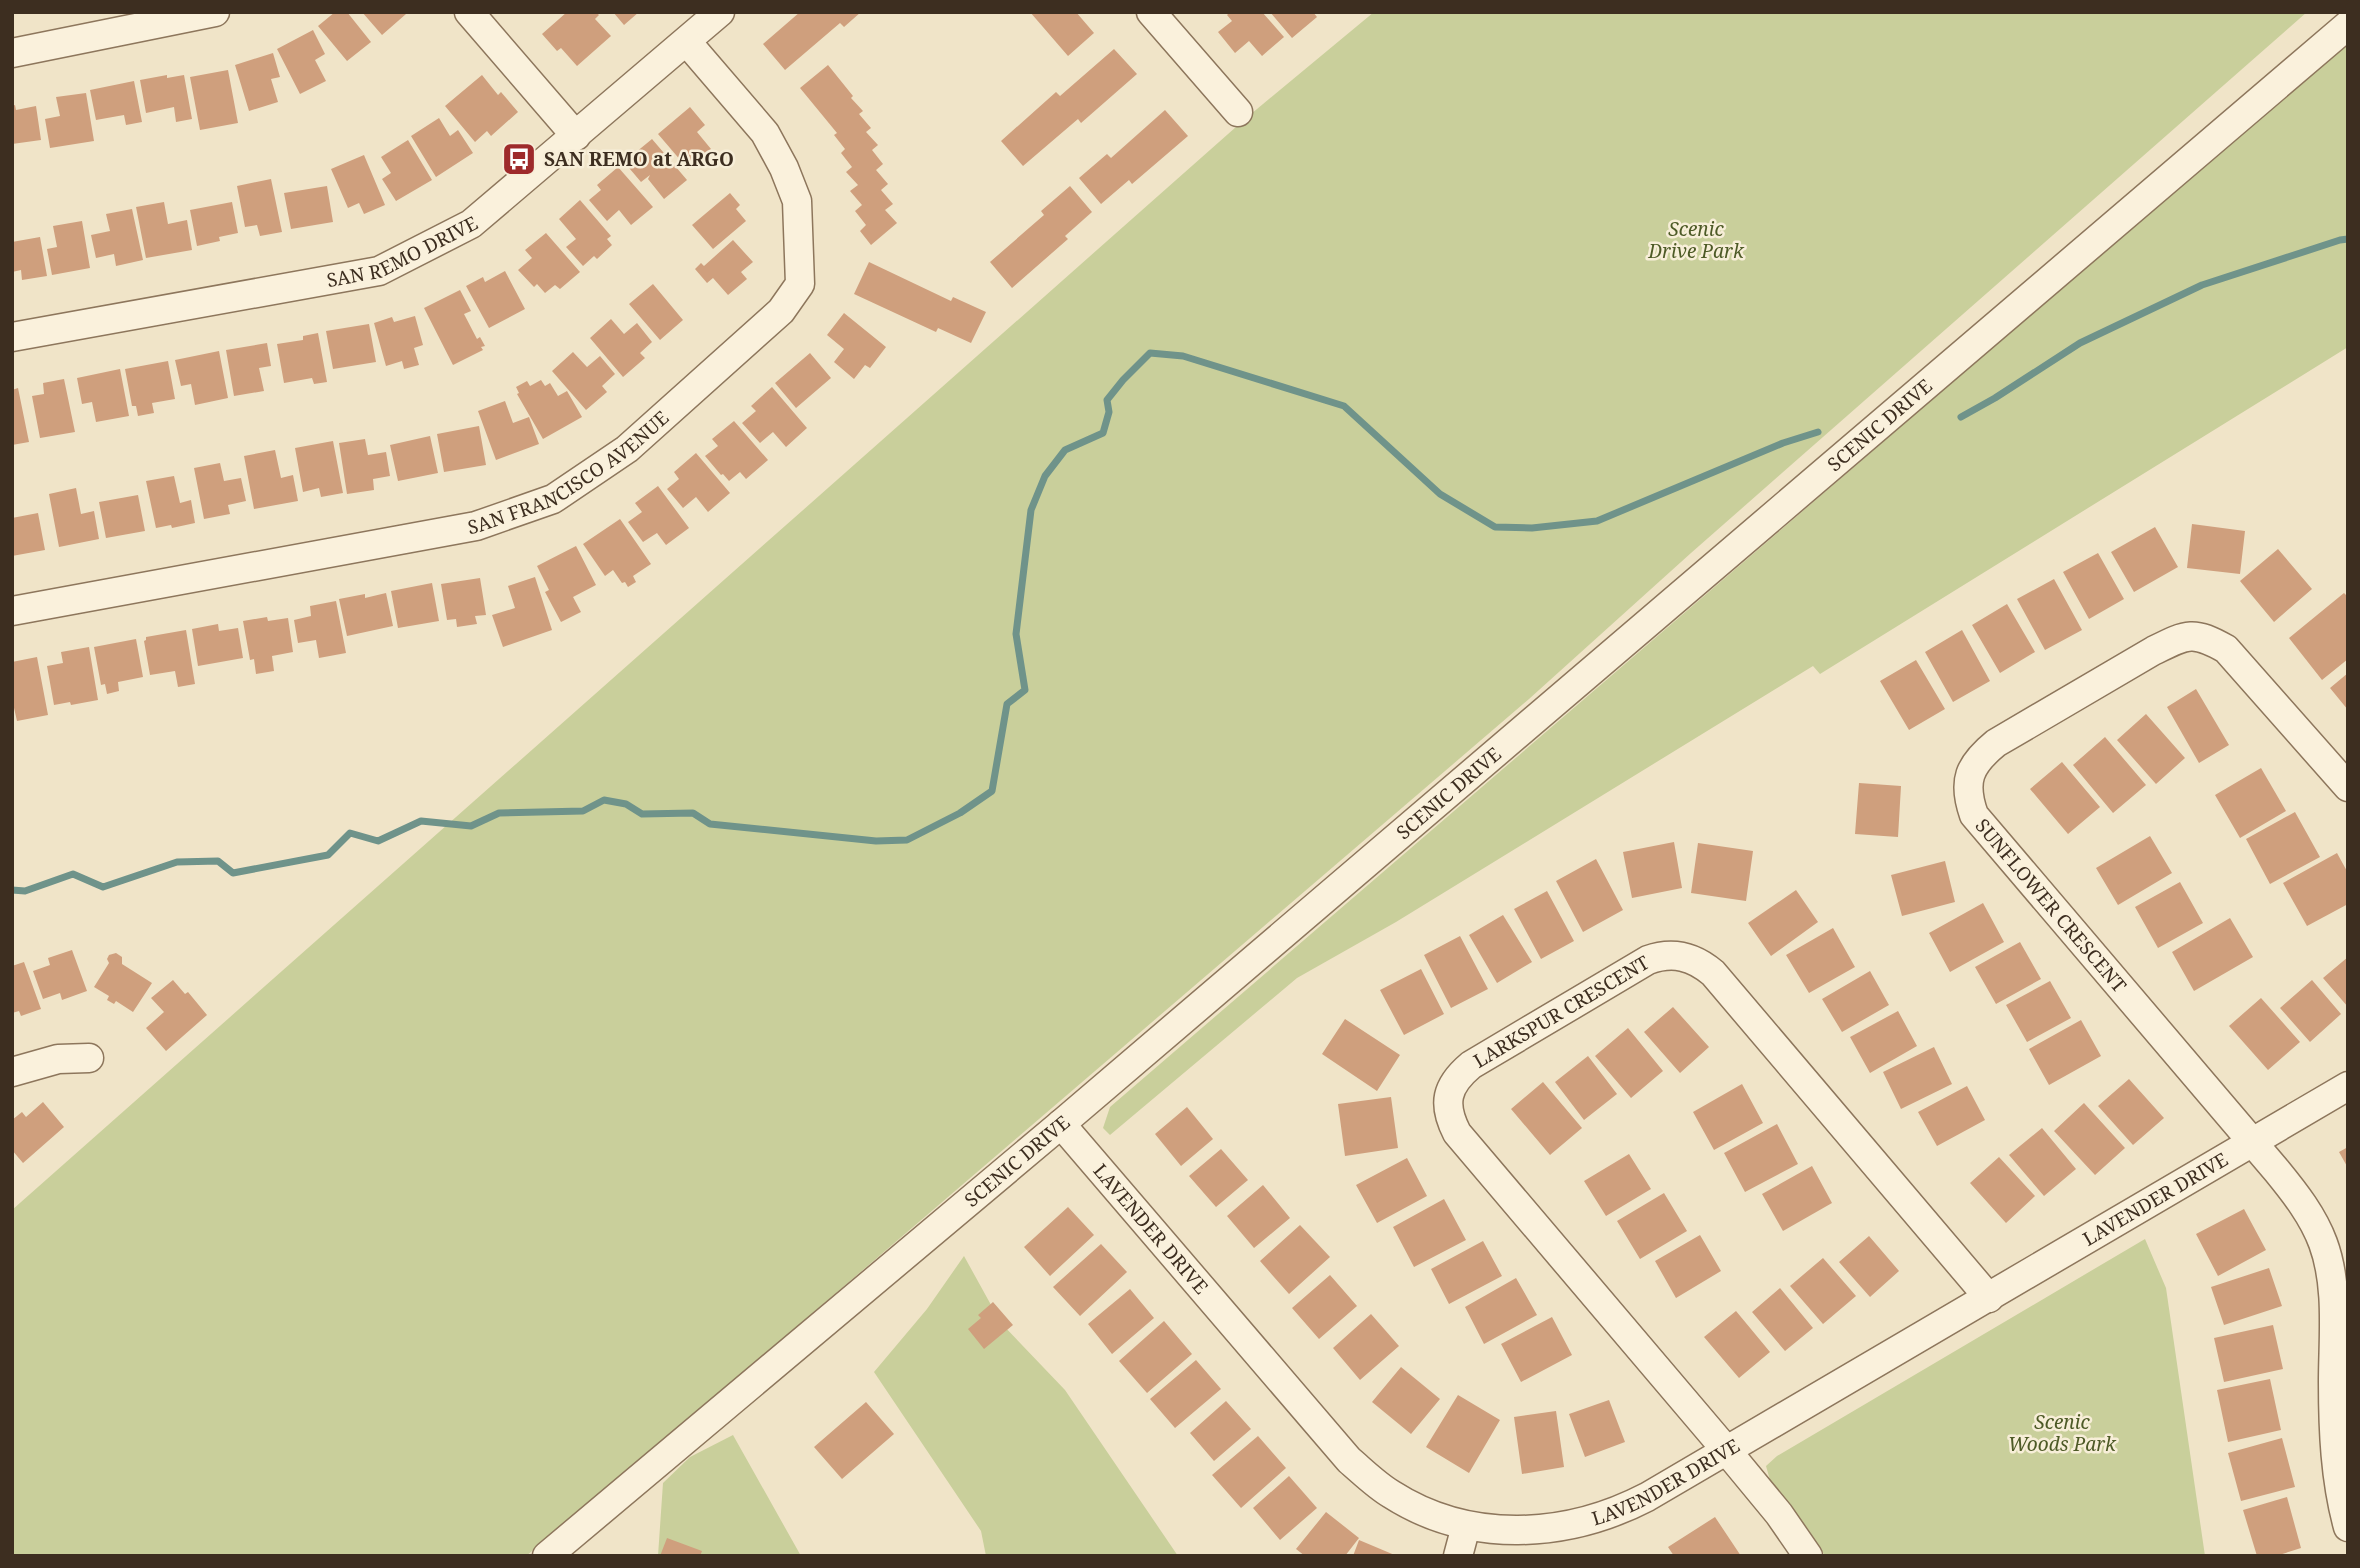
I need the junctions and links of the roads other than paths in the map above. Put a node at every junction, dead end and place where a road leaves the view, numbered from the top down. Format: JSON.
{"nodes":[{"id":1,"x":215,"y":12,"type":"edge"},
{"id":2,"x":469,"y":12,"type":"edge"},
{"id":3,"x":720,"y":12,"type":"edge"},
{"id":4,"x":1151,"y":12,"type":"edge"},
{"id":5,"x":2348,"y":26,"type":"edge"},
{"id":6,"x":687,"y":42,"type":"junction"},
{"id":7,"x":12,"y":53,"type":"edge"},
{"id":8,"x":1238,"y":111,"type":"dead end"},
{"id":9,"x":576,"y":136,"type":"junction"},
{"id":10,"x":12,"y":337,"type":"edge"},
{"id":11,"x":12,"y":611,"type":"edge"},
{"id":12,"x":2348,"y":788,"type":"edge"},
{"id":13,"x":89,"y":1058,"type":"dead end"},
{"id":14,"x":12,"y":1072,"type":"edge"},
{"id":15,"x":2348,"y":1086,"type":"edge"},
{"id":16,"x":1061,"y":1124,"type":"junction"},
{"id":17,"x":2252,"y":1142,"type":"junction"},
{"id":18,"x":1989,"y":1298,"type":"junction"},
{"id":19,"x":1727,"y":1451,"type":"junction"},
{"id":20,"x":1466,"y":1526,"type":"junction"},
{"id":21,"x":2348,"y":1527,"type":"edge"},
{"id":22,"x":547,"y":1556,"type":"edge"},
{"id":23,"x":1458,"y":1556,"type":"edge"},
{"id":24,"x":1808,"y":1556,"type":"edge"}],
"edges":[{"from":1,"to":7,"type":"street"},
{"from":2,"to":9,"type":"street"},
{"from":3,"to":6,"type":"street","name":"SAN REMO DRIVE"},
{"from":4,"to":8,"type":"street"},
{"from":5,"to":16,"type":"street","name":"SCENIC DRIVE"},
{"from":6,"to":9,"type":"street","name":"SAN REMO DRIVE"},
{"from":6,"to":11,"type":"street","name":"SAN FRANCISCO AVENUE"},
{"from":9,"to":10,"type":"street","name":"SAN REMO DRIVE"},
{"from":12,"to":17,"type":"street","name":"SUNFLOWER CRESCENT"},
{"from":13,"to":14,"type":"street"},
{"from":15,"to":17,"type":"street","name":"LAVENDER DRIVE"},
{"from":16,"to":20,"type":"street","name":"LAVENDER DRIVE"},
{"from":16,"to":22,"type":"street","name":"SCENIC DRIVE"},
{"from":17,"to":18,"type":"street","name":"LAVENDER DRIVE"},
{"from":17,"to":21,"type":"street"},
{"from":18,"to":19,"type":"street","name":"LAVENDER DRIVE"},
{"from":18,"to":19,"type":"street","name":"LARKSPUR CRESCENT"},
{"from":19,"to":20,"type":"street","name":"LAVENDER DRIVE"},
{"from":19,"to":24,"type":"street","name":"LARKSPUR CRESCENT"},
{"from":20,"to":23,"type":"street"}]}
